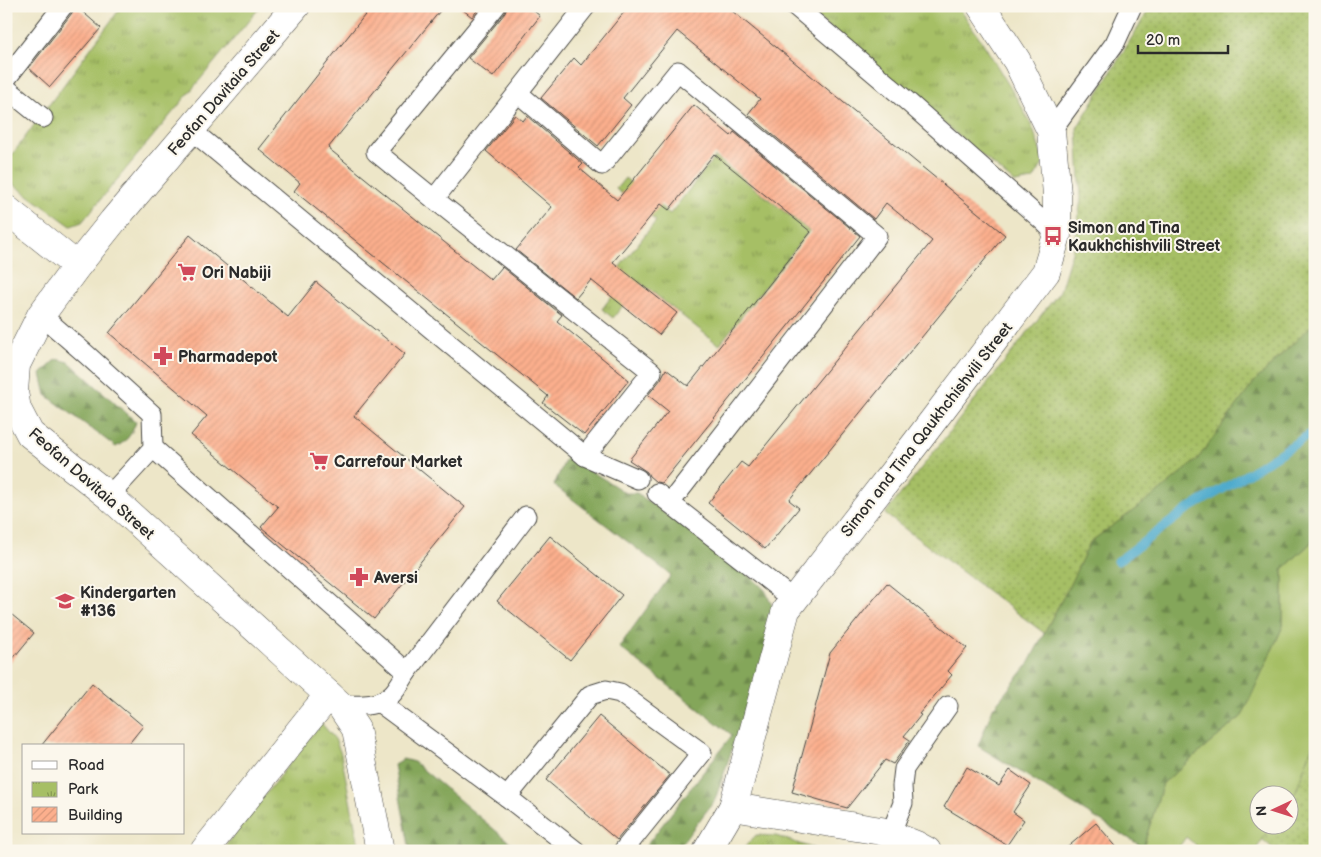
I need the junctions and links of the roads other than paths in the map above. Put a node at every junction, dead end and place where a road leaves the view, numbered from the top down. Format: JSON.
{"nodes":[{"id":1,"x":63,"y":6,"type":"edge"},
{"id":2,"x":296,"y":6,"type":"edge"},
{"id":3,"x":496,"y":6,"type":"edge"},
{"id":4,"x":586,"y":6,"type":"edge"},
{"id":5,"x":795,"y":6,"type":"edge"},
{"id":6,"x":981,"y":6,"type":"edge"},
{"id":7,"x":1132,"y":6,"type":"edge"},
{"id":8,"x":6,"y":79,"type":"edge"},
{"id":9,"x":6,"y":88,"type":"edge"},
{"id":10,"x":518,"y":93,"type":"junction"},
{"id":11,"x":43,"y":118,"type":"dead end"},
{"id":12,"x":191,"y":130,"type":"junction"},
{"id":13,"x":1050,"y":131,"type":"junction"},
{"id":14,"x":434,"y":199,"type":"junction"},
{"id":15,"x":6,"y":209,"type":"edge"},
{"id":16,"x":1057,"y":235,"type":"junction"},
{"id":17,"x":77,"y":266,"type":"junction"},
{"id":18,"x":41,"y":315,"type":"junction"},
{"id":19,"x":10,"y":394,"type":"edge"},
{"id":20,"x":153,"y":448,"type":"junction"},
{"id":21,"x":585,"y":456,"type":"junction"},
{"id":22,"x":638,"y":479,"type":"dead end"},
{"id":23,"x":109,"y":496,"type":"junction"},
{"id":24,"x":526,"y":516,"type":"dead end"},
{"id":25,"x":794,"y":600,"type":"junction"},
{"id":26,"x":407,"y":672,"type":"junction"},
{"id":27,"x":334,"y":700,"type":"junction"},
{"id":28,"x":380,"y":703,"type":"junction"},
{"id":29,"x":948,"y":706,"type":"dead end"},
{"id":30,"x":507,"y":797,"type":"junction"},
{"id":31,"x":732,"y":807,"type":"junction"},
{"id":32,"x":890,"y":834,"type":"junction"},
{"id":33,"x":204,"y":851,"type":"edge"},
{"id":34,"x":380,"y":851,"type":"edge"},
{"id":35,"x":576,"y":851,"type":"edge"},
{"id":36,"x":623,"y":851,"type":"edge"},
{"id":37,"x":707,"y":851,"type":"edge"},
{"id":38,"x":926,"y":851,"type":"edge"}],
"edges":[{"from":1,"to":8,"type":"lane"},
{"from":2,"to":12,"type":"street","name":"Feofan Davitaia Street"},
{"from":3,"to":14,"type":"lane"},
{"from":4,"to":10,"type":"lane"},
{"from":5,"to":16,"type":"lane"},
{"from":6,"to":13,"type":"street","name":"Simon and Tina Qaukhchishvili Street"},
{"from":7,"to":13,"type":"lane"},
{"from":9,"to":11,"type":"lane"},
{"from":10,"to":14,"type":"lane"},
{"from":10,"to":25,"type":"lane"},
{"from":12,"to":17,"type":"street","name":"Feofan Davitaia Street"},
{"from":12,"to":21,"type":"lane"},
{"from":13,"to":16,"type":"street","name":"Simon and Tina Qaukhchishvili Street"},
{"from":14,"to":21,"type":"lane"},
{"from":15,"to":17,"type":"street"},
{"from":16,"to":25,"type":"street","name":"Simon and Tina Qaukhchishvili Street"},
{"from":17,"to":18,"type":"street","name":"Feofan Davitaia Street"},
{"from":18,"to":19,"type":"street","name":"Feofan Davitaia Street"},
{"from":18,"to":20,"type":"lane"},
{"from":19,"to":23,"type":"street","name":"Feofan Davitaia Street"},
{"from":20,"to":23,"type":"lane"},
{"from":20,"to":26,"type":"lane"},
{"from":21,"to":22,"type":"lane"},
{"from":23,"to":27,"type":"street","name":"Feofan Davitaia Street"},
{"from":24,"to":26,"type":"lane"},
{"from":25,"to":31,"type":"street","name":"Simon and Tina Qaukhchishvili Street"},
{"from":26,"to":28,"type":"lane"},
{"from":27,"to":28,"type":"lane"},
{"from":27,"to":33,"type":"street"},
{"from":27,"to":34,"type":"street","name":"Feofan Davitaia Street"},
{"from":28,"to":30,"type":"lane"},
{"from":29,"to":32,"type":"lane"},
{"from":30,"to":35,"type":"lane"},
{"from":30,"to":36,"type":"lane"},
{"from":31,"to":32,"type":"street"},
{"from":31,"to":37,"type":"street","name":"Simon and Tina Qaukhchishvili Street"},
{"from":32,"to":38,"type":"street"}]}
